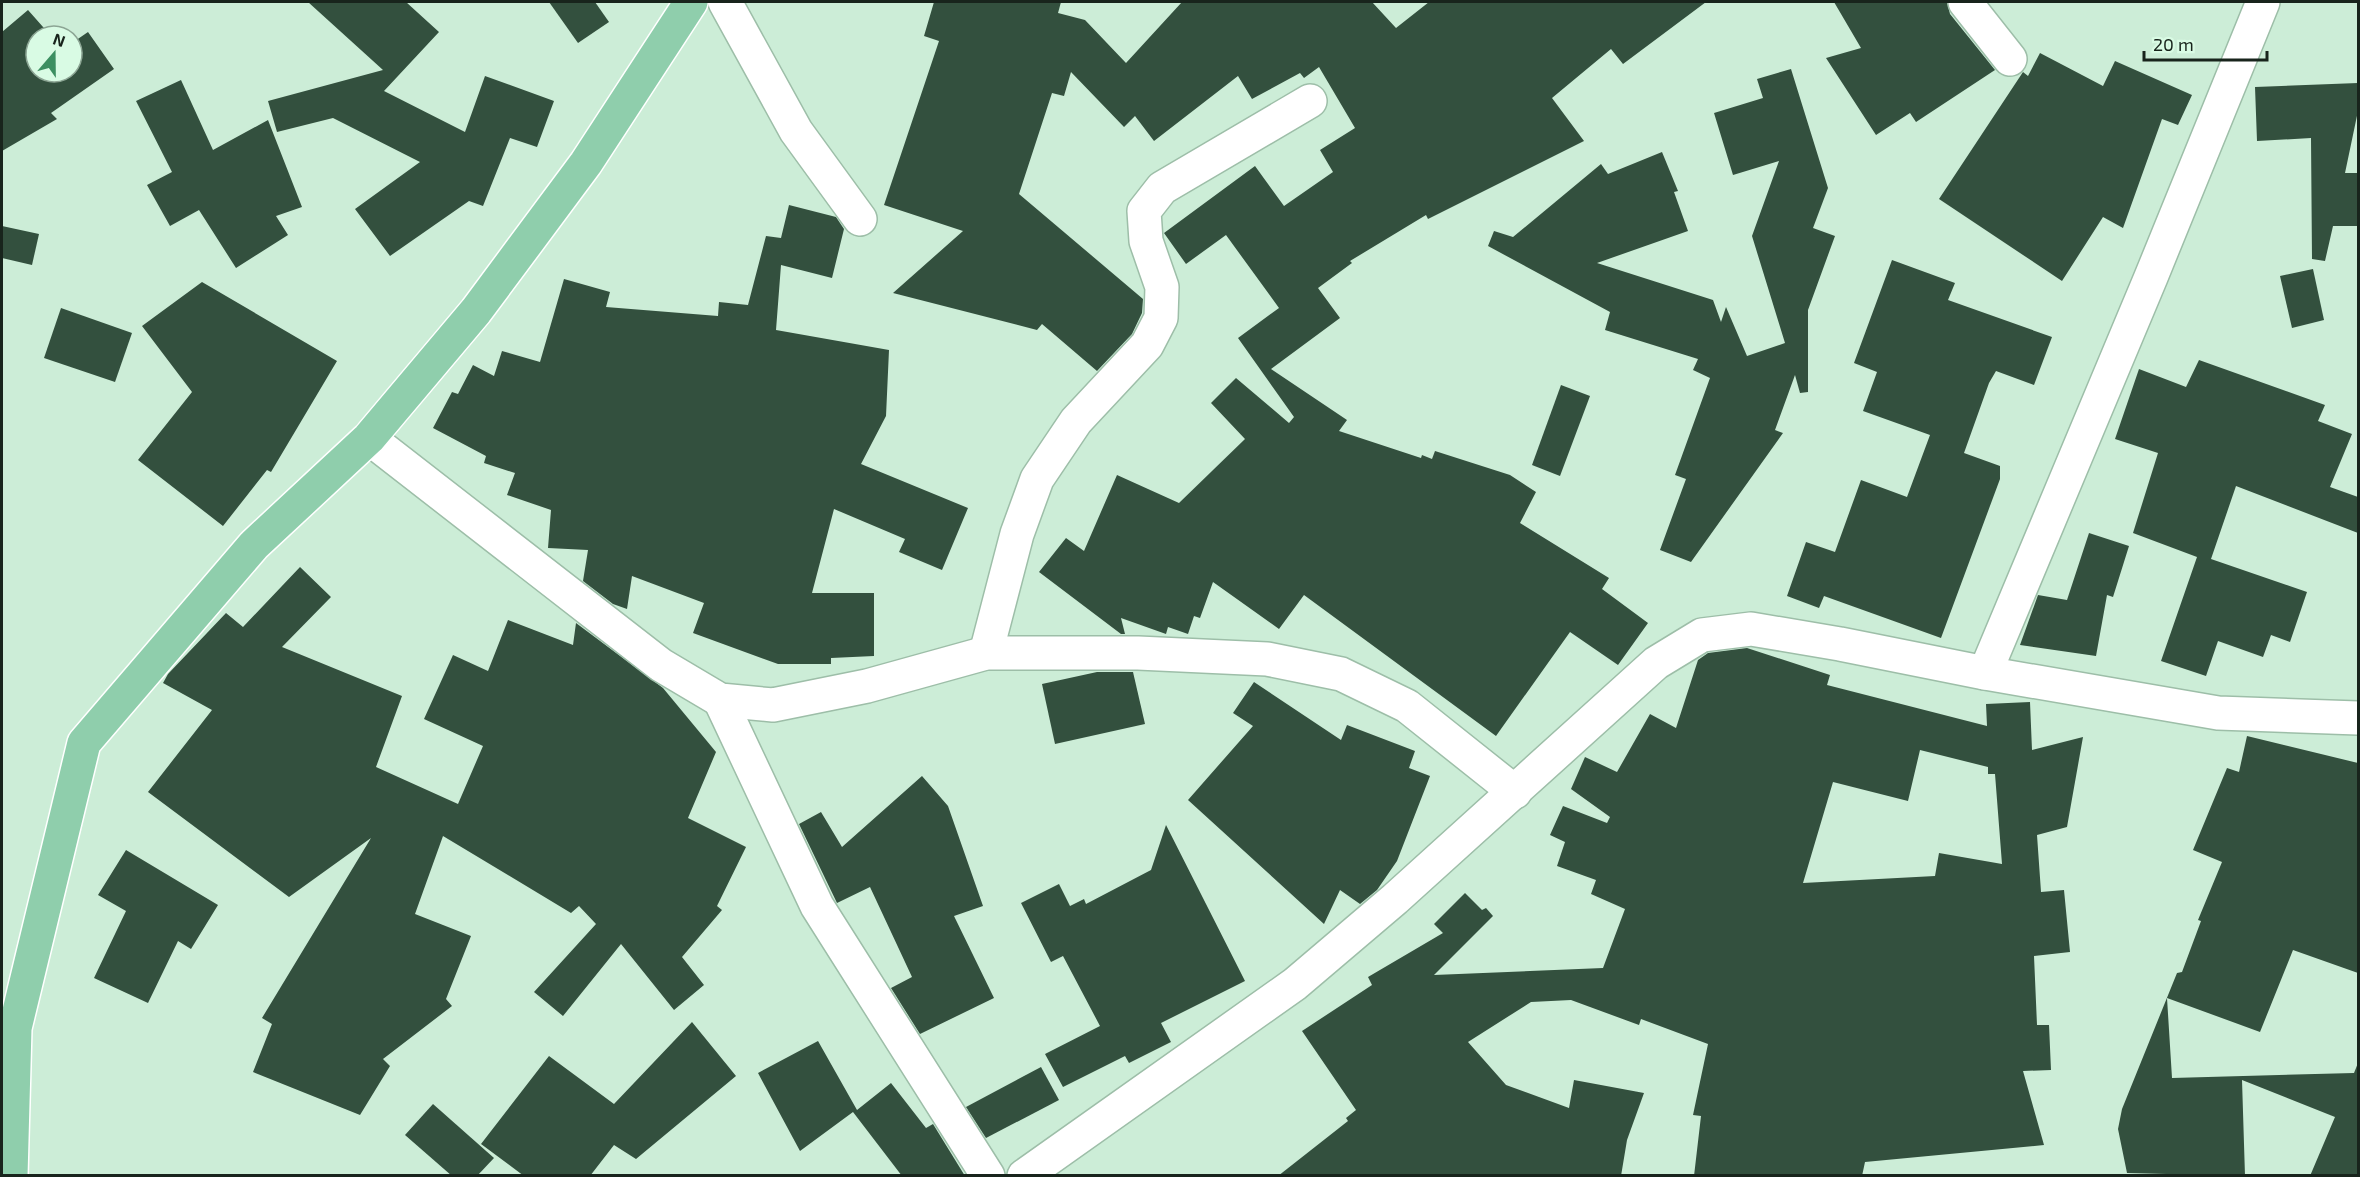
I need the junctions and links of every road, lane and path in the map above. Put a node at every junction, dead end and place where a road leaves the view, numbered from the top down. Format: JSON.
{"nodes":[{"id":1,"x":691,"y":2,"type":"edge"},
{"id":2,"x":725,"y":2,"type":"edge"},
{"id":3,"x":1965,"y":2,"type":"edge"},
{"id":4,"x":2263,"y":2,"type":"edge"},
{"id":5,"x":2010,"y":59,"type":"dead end"},
{"id":6,"x":1310,"y":101,"type":"dead end"},
{"id":7,"x":860,"y":219,"type":"dead end"},
{"id":8,"x":369,"y":438,"type":"junction"},
{"id":9,"x":986,"y":653,"type":"junction"},
{"id":10,"x":1984,"y":673,"type":"junction"},
{"id":11,"x":720,"y":700,"type":"junction"},
{"id":12,"x":2358,"y":718,"type":"edge"},
{"id":13,"x":1515,"y":792,"type":"junction"},
{"id":14,"x":11,"y":1176,"type":"edge"},
{"id":15,"x":988,"y":1176,"type":"edge"},
{"id":16,"x":1024,"y":1176,"type":"edge"}],
"edges":[{"from":1,"to":8,"type":"main road"},
{"from":2,"to":7,"type":"street"},
{"from":3,"to":5,"type":"street"},
{"from":4,"to":10,"type":"street"},
{"from":6,"to":9,"type":"street"},
{"from":8,"to":11,"type":"street"},
{"from":8,"to":14,"type":"main road"},
{"from":9,"to":11,"type":"street"},
{"from":9,"to":13,"type":"street"},
{"from":10,"to":12,"type":"street"},
{"from":10,"to":13,"type":"street"},
{"from":11,"to":15,"type":"street"},
{"from":13,"to":16,"type":"street"}]}
